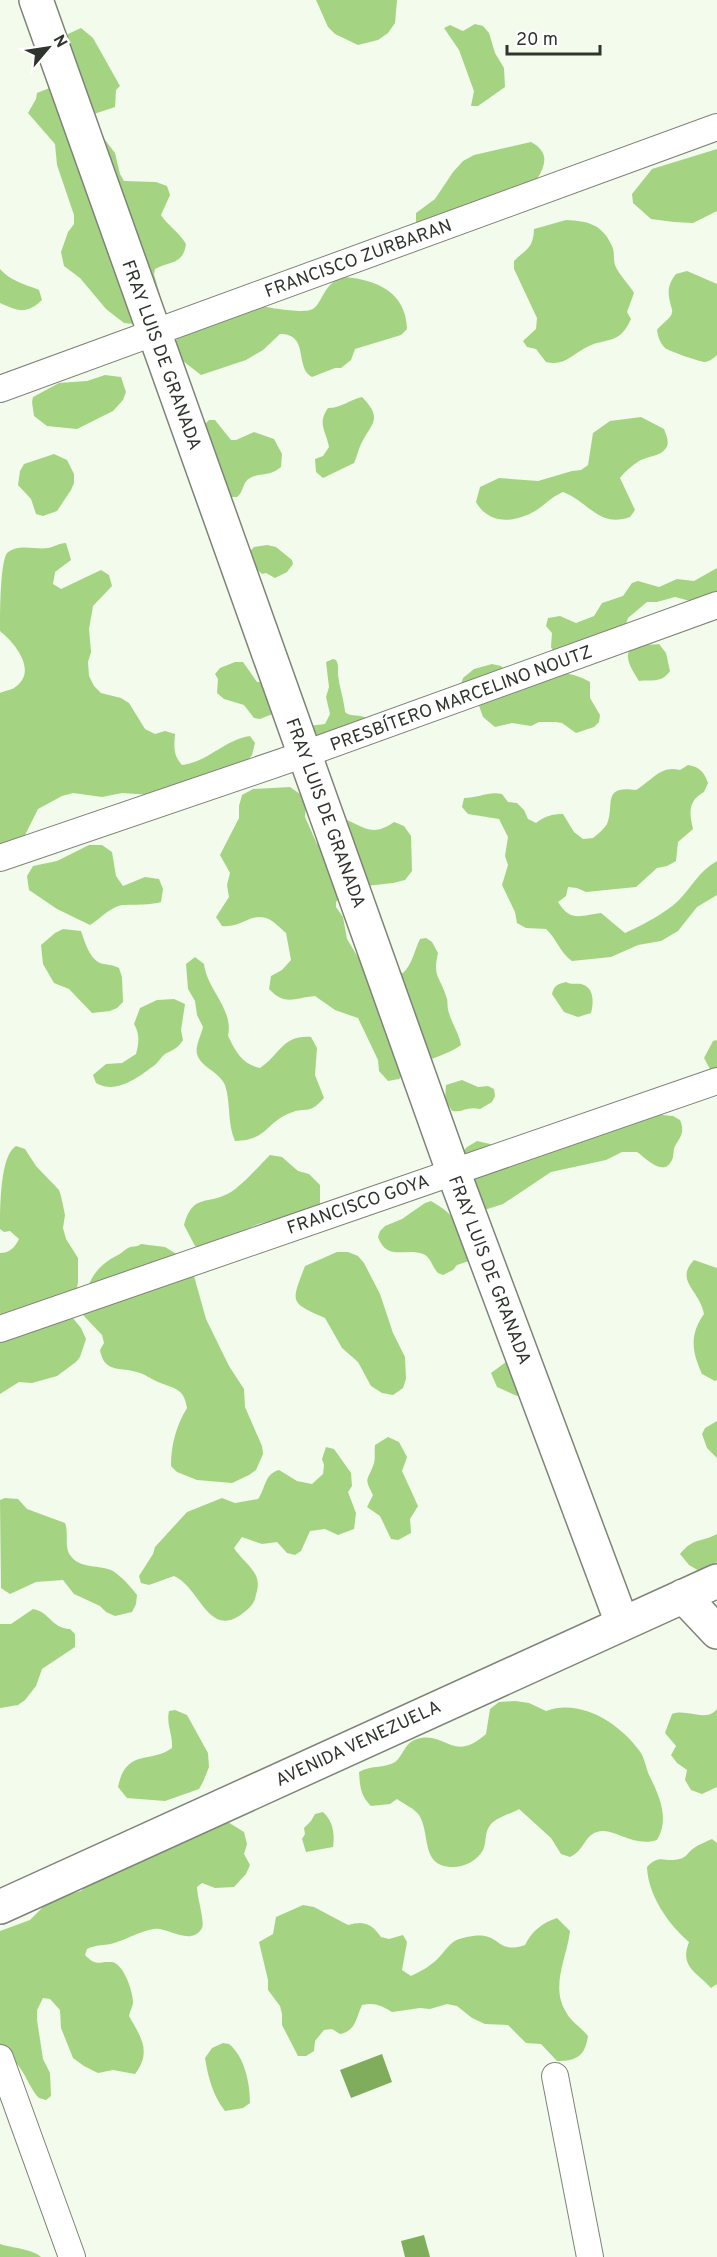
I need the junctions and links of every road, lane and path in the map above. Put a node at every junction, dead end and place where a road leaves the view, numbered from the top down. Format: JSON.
{"nodes":[{"id":1,"x":36,"y":0,"type":"edge"},
{"id":2,"x":717,"y":127,"type":"edge"},
{"id":3,"x":154,"y":332,"type":"junction"},
{"id":4,"x":0,"y":389,"type":"edge"},
{"id":5,"x":717,"y":605,"type":"edge"},
{"id":6,"x":305,"y":754,"type":"junction"},
{"id":7,"x":0,"y":858,"type":"edge"},
{"id":8,"x":717,"y":1081,"type":"edge"},
{"id":9,"x":453,"y":1171,"type":"junction"},
{"id":10,"x":0,"y":1329,"type":"edge"},
{"id":11,"x":717,"y":1581,"type":"edge"},
{"id":12,"x":683,"y":1596,"type":"junction"},
{"id":13,"x":622,"y":1623,"type":"junction"},
{"id":14,"x":717,"y":1632,"type":"edge"},
{"id":15,"x":0,"y":1907,"type":"edge"},
{"id":16,"x":0,"y":2058,"type":"edge"},
{"id":17,"x":555,"y":2076,"type":"dead end"},
{"id":18,"x":72,"y":2257,"type":"edge"},
{"id":19,"x":590,"y":2257,"type":"edge"}],
"edges":[{"from":1,"to":3,"type":"street","name":"FRAY LUIS DE GRANADA"},
{"from":2,"to":3,"type":"street","name":"FRANCISCO ZURBARAN"},
{"from":3,"to":4,"type":"street","name":"FRANCISCO ZURBARAN"},
{"from":3,"to":6,"type":"street","name":"FRAY LUIS DE GRANADA"},
{"from":5,"to":6,"type":"street","name":"PRESBÍTERO MARCELINO NOUTZ"},
{"from":6,"to":7,"type":"street","name":"PRESBÍTERO MARCELINO NOUTZ"},
{"from":6,"to":9,"type":"street","name":"FRAY LUIS DE GRANADA"},
{"from":8,"to":9,"type":"street","name":"FRANCISCO GOYA"},
{"from":9,"to":10,"type":"street","name":"FRANCISCO GOYA"},
{"from":9,"to":13,"type":"street","name":"FRAY LUIS DE GRANADA"},
{"from":11,"to":12,"type":"street","name":"AVENIDA VENEZUELA"},
{"from":12,"to":13,"type":"street","name":"AVENIDA VENEZUELA"},
{"from":12,"to":14,"type":"street"},
{"from":13,"to":15,"type":"street","name":"AVENIDA VENEZUELA"},
{"from":16,"to":18,"type":"street"},
{"from":17,"to":19,"type":"street"}]}
